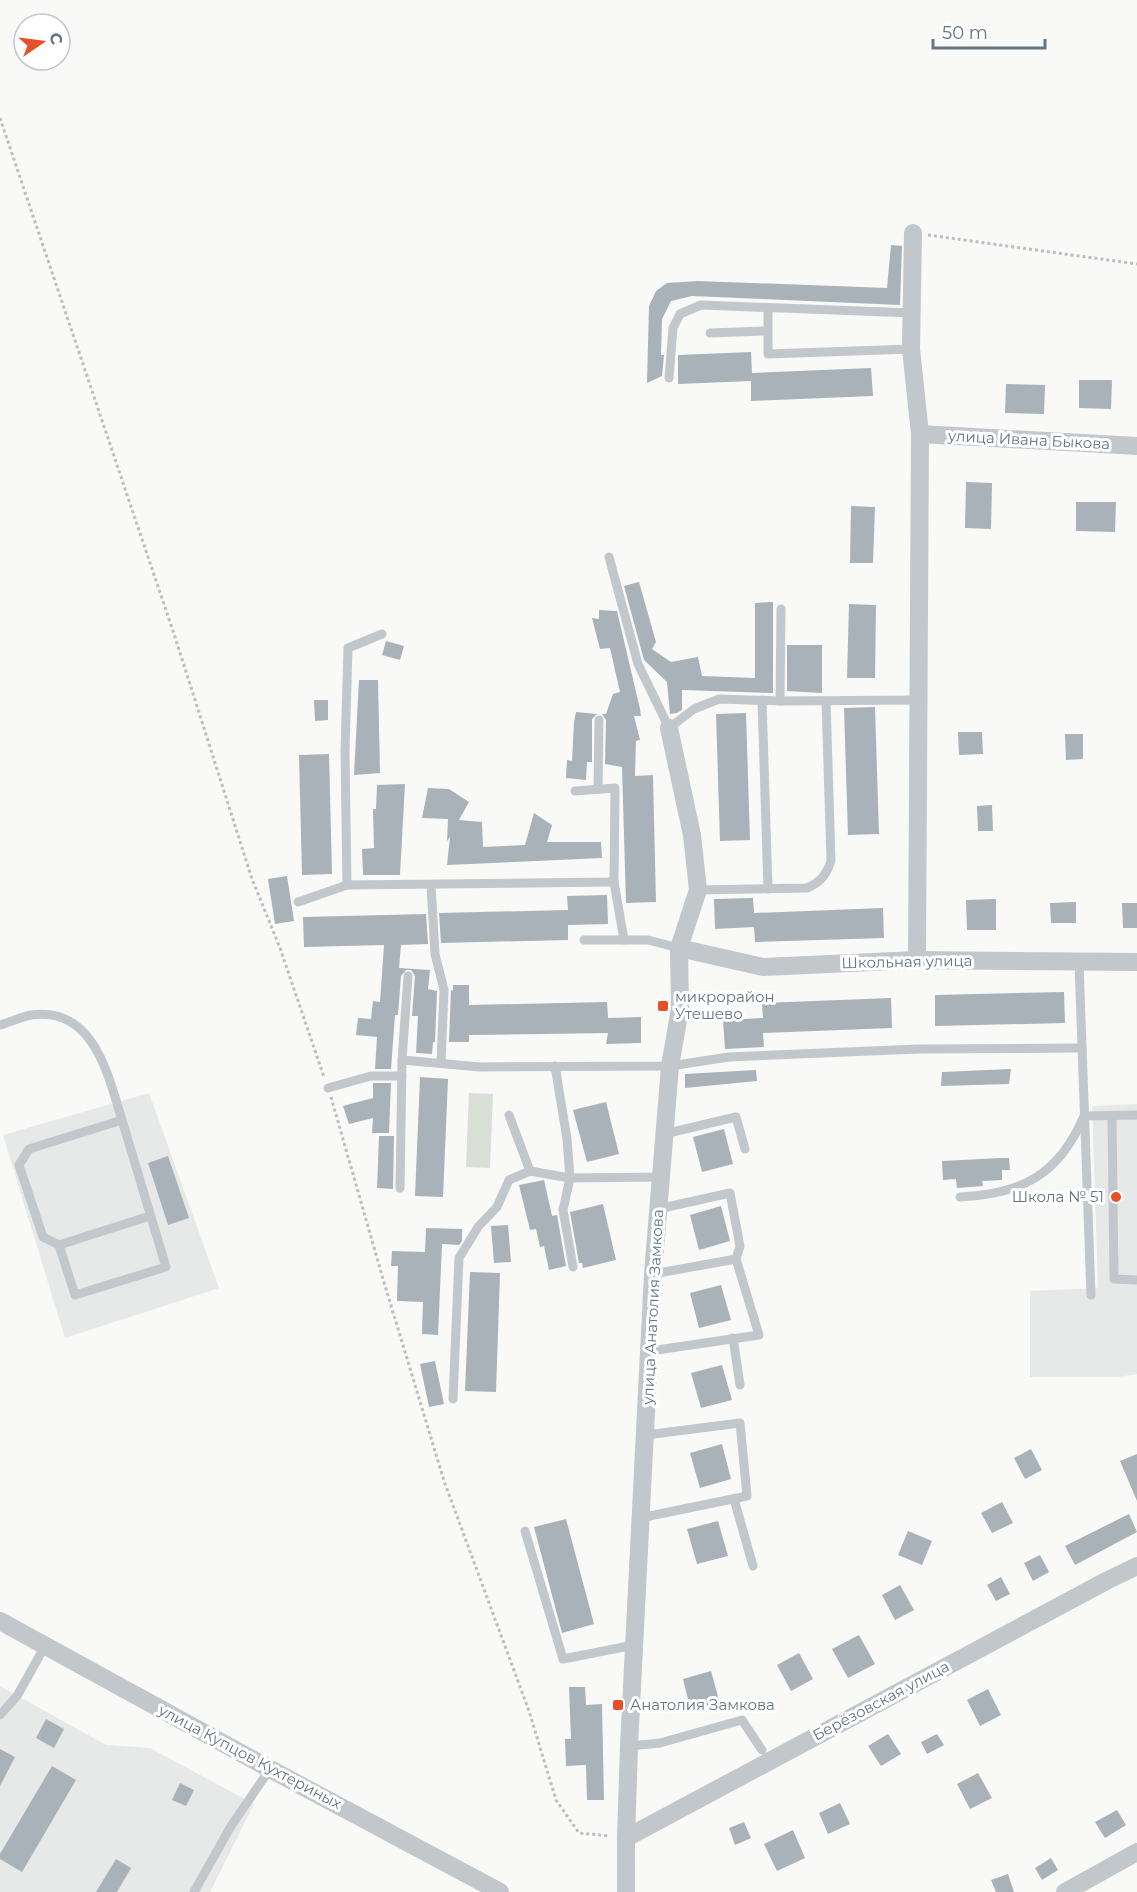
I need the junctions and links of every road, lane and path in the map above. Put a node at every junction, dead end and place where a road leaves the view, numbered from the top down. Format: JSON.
{"nodes":[{"id":1,"x":0,"y":118,"type":"edge"},
{"id":2,"x":913,"y":233,"type":"joint"},
{"id":3,"x":1137,"y":264,"type":"edge"},
{"id":4,"x":768,"y":308,"type":"junction"},
{"id":5,"x":912,"y":313,"type":"junction"},
{"id":6,"x":767,"y":331,"type":"junction"},
{"id":7,"x":710,"y":333,"type":"dead end"},
{"id":8,"x":912,"y":349,"type":"junction"},
{"id":9,"x":669,"y":378,"type":"dead end"},
{"id":10,"x":920,"y":434,"type":"junction"},
{"id":11,"x":1137,"y":446,"type":"edge"},
{"id":12,"x":609,"y":557,"type":"dead end"},
{"id":13,"x":781,"y":609,"type":"dead end"},
{"id":14,"x":382,"y":634,"type":"dead end"},
{"id":15,"x":762,"y":700,"type":"junction"},
{"id":16,"x":826,"y":700,"type":"junction"},
{"id":17,"x":918,"y":700,"type":"junction"},
{"id":18,"x":780,"y":701,"type":"junction"},
{"id":19,"x":599,"y":720,"type":"dead end"},
{"id":20,"x":669,"y":728,"type":"junction"},
{"id":21,"x":597,"y":789,"type":"junction"},
{"id":22,"x":575,"y":791,"type":"dead end"},
{"id":23,"x":614,"y":882,"type":"junction"},
{"id":24,"x":347,"y":885,"type":"junction"},
{"id":25,"x":430,"y":885,"type":"junction"},
{"id":26,"x":768,"y":889,"type":"junction"},
{"id":27,"x":698,"y":890,"type":"junction"},
{"id":28,"x":298,"y":902,"type":"dead end"},
{"id":29,"x":584,"y":940,"type":"dead end"},
{"id":30,"x":624,"y":940,"type":"junction"},
{"id":31,"x":679,"y":948,"type":"junction"},
{"id":32,"x":917,"y":960,"type":"junction"},
{"id":33,"x":1137,"y":962,"type":"edge"},
{"id":34,"x":1079,"y":963,"type":"junction"},
{"id":35,"x":408,"y":976,"type":"dead end"},
{"id":36,"x":0,"y":1025,"type":"edge"},
{"id":37,"x":1082,"y":1048,"type":"junction"},
{"id":38,"x":402,"y":1060,"type":"junction"},
{"id":39,"x":441,"y":1063,"type":"junction"},
{"id":40,"x":555,"y":1066,"type":"junction"},
{"id":41,"x":670,"y":1066,"type":"junction"},
{"id":42,"x":402,"y":1076,"type":"junction"},
{"id":43,"x":328,"y":1088,"type":"junction"},
{"id":44,"x":509,"y":1115,"type":"dead end"},
{"id":45,"x":1137,"y":1115,"type":"edge"},
{"id":46,"x":1084,"y":1116,"type":"junction"},
{"id":47,"x":1112,"y":1116,"type":"junction"},
{"id":48,"x":122,"y":1120,"type":"junction"},
{"id":49,"x":664,"y":1134,"type":"junction"},
{"id":50,"x":745,"y":1149,"type":"dead end"},
{"id":51,"x":530,"y":1171,"type":"junction"},
{"id":52,"x":661,"y":1177,"type":"junction"},
{"id":53,"x":570,"y":1178,"type":"junction"},
{"id":54,"x":400,"y":1188,"type":"dead end"},
{"id":55,"x":960,"y":1197,"type":"dead end"},
{"id":56,"x":658,"y":1209,"type":"junction"},
{"id":57,"x":150,"y":1216,"type":"junction"},
{"id":58,"x":59,"y":1245,"type":"junction"},
{"id":59,"x":736,"y":1259,"type":"junction"},
{"id":60,"x":573,"y":1267,"type":"dead end"},
{"id":61,"x":653,"y":1274,"type":"junction"},
{"id":62,"x":1137,"y":1280,"type":"edge"},
{"id":63,"x":1091,"y":1294,"type":"dead end"},
{"id":64,"x":733,"y":1338,"type":"junction"},
{"id":65,"x":650,"y":1351,"type":"junction"},
{"id":66,"x":740,"y":1385,"type":"dead end"},
{"id":67,"x":453,"y":1399,"type":"dead end"},
{"id":68,"x":646,"y":1435,"type":"junction"},
{"id":69,"x":734,"y":1499,"type":"junction"},
{"id":70,"x":640,"y":1518,"type":"junction"},
{"id":71,"x":525,"y":1531,"type":"dead end"},
{"id":72,"x":753,"y":1566,"type":"dead end"},
{"id":73,"x":1137,"y":1566,"type":"edge"},
{"id":74,"x":0,"y":1621,"type":"edge"},
{"id":75,"x":634,"y":1645,"type":"junction"},
{"id":76,"x":45,"y":1646,"type":"junction"},
{"id":77,"x":0,"y":1715,"type":"edge"},
{"id":78,"x":629,"y":1746,"type":"junction"},
{"id":79,"x":762,"y":1750,"type":"dead end"},
{"id":80,"x":270,"y":1769,"type":"junction"},
{"id":81,"x":626,"y":1838,"type":"junction"},
{"id":82,"x":1137,"y":1852,"type":"edge"},
{"id":83,"x":194,"y":1892,"type":"edge"},
{"id":84,"x":500,"y":1892,"type":"edge"},
{"id":85,"x":626,"y":1892,"type":"edge"},
{"id":86,"x":1065,"y":1892,"type":"edge"}],
"edges":[{"from":1,"to":43,"type":"path"},
{"from":2,"to":3,"type":"path"},
{"from":2,"to":5,"type":"street"},
{"from":4,"to":5,"type":"lane"},
{"from":4,"to":6,"type":"lane"},
{"from":4,"to":9,"type":"lane"},
{"from":5,"to":8,"type":"street"},
{"from":6,"to":7,"type":"lane"},
{"from":6,"to":8,"type":"lane"},
{"from":8,"to":10,"type":"street"},
{"from":10,"to":11,"type":"street","name":"улица Ивана Быкова"},
{"from":10,"to":17,"type":"street"},
{"from":12,"to":20,"type":"lane"},
{"from":13,"to":18,"type":"lane"},
{"from":14,"to":24,"type":"lane"},
{"from":15,"to":18,"type":"lane"},
{"from":15,"to":20,"type":"lane"},
{"from":15,"to":26,"type":"lane"},
{"from":16,"to":17,"type":"lane"},
{"from":16,"to":18,"type":"lane"},
{"from":16,"to":26,"type":"lane"},
{"from":17,"to":32,"type":"street"},
{"from":19,"to":21,"type":"lane"},
{"from":20,"to":27,"type":"street","name":"улица Анатолия Замкова"},
{"from":21,"to":22,"type":"lane"},
{"from":21,"to":23,"type":"lane"},
{"from":23,"to":25,"type":"lane"},
{"from":23,"to":30,"type":"lane"},
{"from":24,"to":25,"type":"lane"},
{"from":24,"to":28,"type":"lane"},
{"from":25,"to":39,"type":"lane"},
{"from":26,"to":27,"type":"lane"},
{"from":27,"to":31,"type":"street","name":"улица Анатолия Замкова"},
{"from":29,"to":30,"type":"lane"},
{"from":30,"to":31,"type":"lane"},
{"from":31,"to":32,"type":"street","name":"Школьная улица"},
{"from":31,"to":41,"type":"street","name":"улица Анатолия Замкова"},
{"from":32,"to":34,"type":"street","name":"Школьная улица"},
{"from":33,"to":34,"type":"street","name":"Школьная улица"},
{"from":34,"to":37,"type":"lane"},
{"from":35,"to":38,"type":"lane"},
{"from":36,"to":48,"type":"lane"},
{"from":37,"to":41,"type":"lane"},
{"from":37,"to":46,"type":"lane"},
{"from":38,"to":39,"type":"lane"},
{"from":38,"to":42,"type":"lane"},
{"from":39,"to":40,"type":"lane"},
{"from":40,"to":41,"type":"lane"},
{"from":40,"to":53,"type":"lane"},
{"from":41,"to":49,"type":"street","name":"улица Анатолия Замкова"},
{"from":42,"to":43,"type":"lane"},
{"from":42,"to":54,"type":"lane"},
{"from":43,"to":81,"type":"path"},
{"from":44,"to":51,"type":"lane"},
{"from":45,"to":47,"type":"lane"},
{"from":46,"to":47,"type":"lane"},
{"from":46,"to":55,"type":"lane"},
{"from":46,"to":63,"type":"lane"},
{"from":47,"to":62,"type":"lane"},
{"from":48,"to":57,"type":"lane"},
{"from":48,"to":58,"type":"lane"},
{"from":49,"to":50,"type":"lane"},
{"from":49,"to":52,"type":"street","name":"улица Анатолия Замкова"},
{"from":51,"to":53,"type":"lane"},
{"from":51,"to":67,"type":"lane"},
{"from":52,"to":53,"type":"lane"},
{"from":52,"to":56,"type":"street","name":"улица Анатолия Замкова"},
{"from":53,"to":60,"type":"lane"},
{"from":56,"to":59,"type":"lane"},
{"from":56,"to":61,"type":"street","name":"улица Анатолия Замкова"},
{"from":57,"to":58,"type":"lane"},
{"from":57,"to":58,"type":"lane"},
{"from":59,"to":61,"type":"lane"},
{"from":59,"to":64,"type":"lane"},
{"from":61,"to":65,"type":"street","name":"улица Анатолия Замкова"},
{"from":64,"to":65,"type":"lane"},
{"from":64,"to":66,"type":"lane"},
{"from":65,"to":68,"type":"street","name":"улица Анатолия Замкова"},
{"from":68,"to":69,"type":"lane"},
{"from":68,"to":70,"type":"street","name":"улица Анатолия Замкова"},
{"from":69,"to":70,"type":"lane"},
{"from":69,"to":72,"type":"lane"},
{"from":70,"to":75,"type":"street","name":"улица Анатолия Замкова"},
{"from":71,"to":75,"type":"lane"},
{"from":73,"to":81,"type":"street","name":"Берёзовская улица"},
{"from":74,"to":76,"type":"street","name":"улица Купцов Кухтериных"},
{"from":75,"to":78,"type":"street","name":"улица Анатолия Замкова"},
{"from":76,"to":77,"type":"lane"},
{"from":76,"to":80,"type":"street","name":"улица Купцов Кухтериных"},
{"from":78,"to":79,"type":"lane"},
{"from":78,"to":81,"type":"street","name":"улица Анатолия Замкова"},
{"from":80,"to":83,"type":"lane"},
{"from":80,"to":84,"type":"street","name":"улица Купцов Кухтериных"},
{"from":81,"to":85,"type":"street","name":"улица Анатолия Замкова"},
{"from":82,"to":86,"type":"street"}]}
